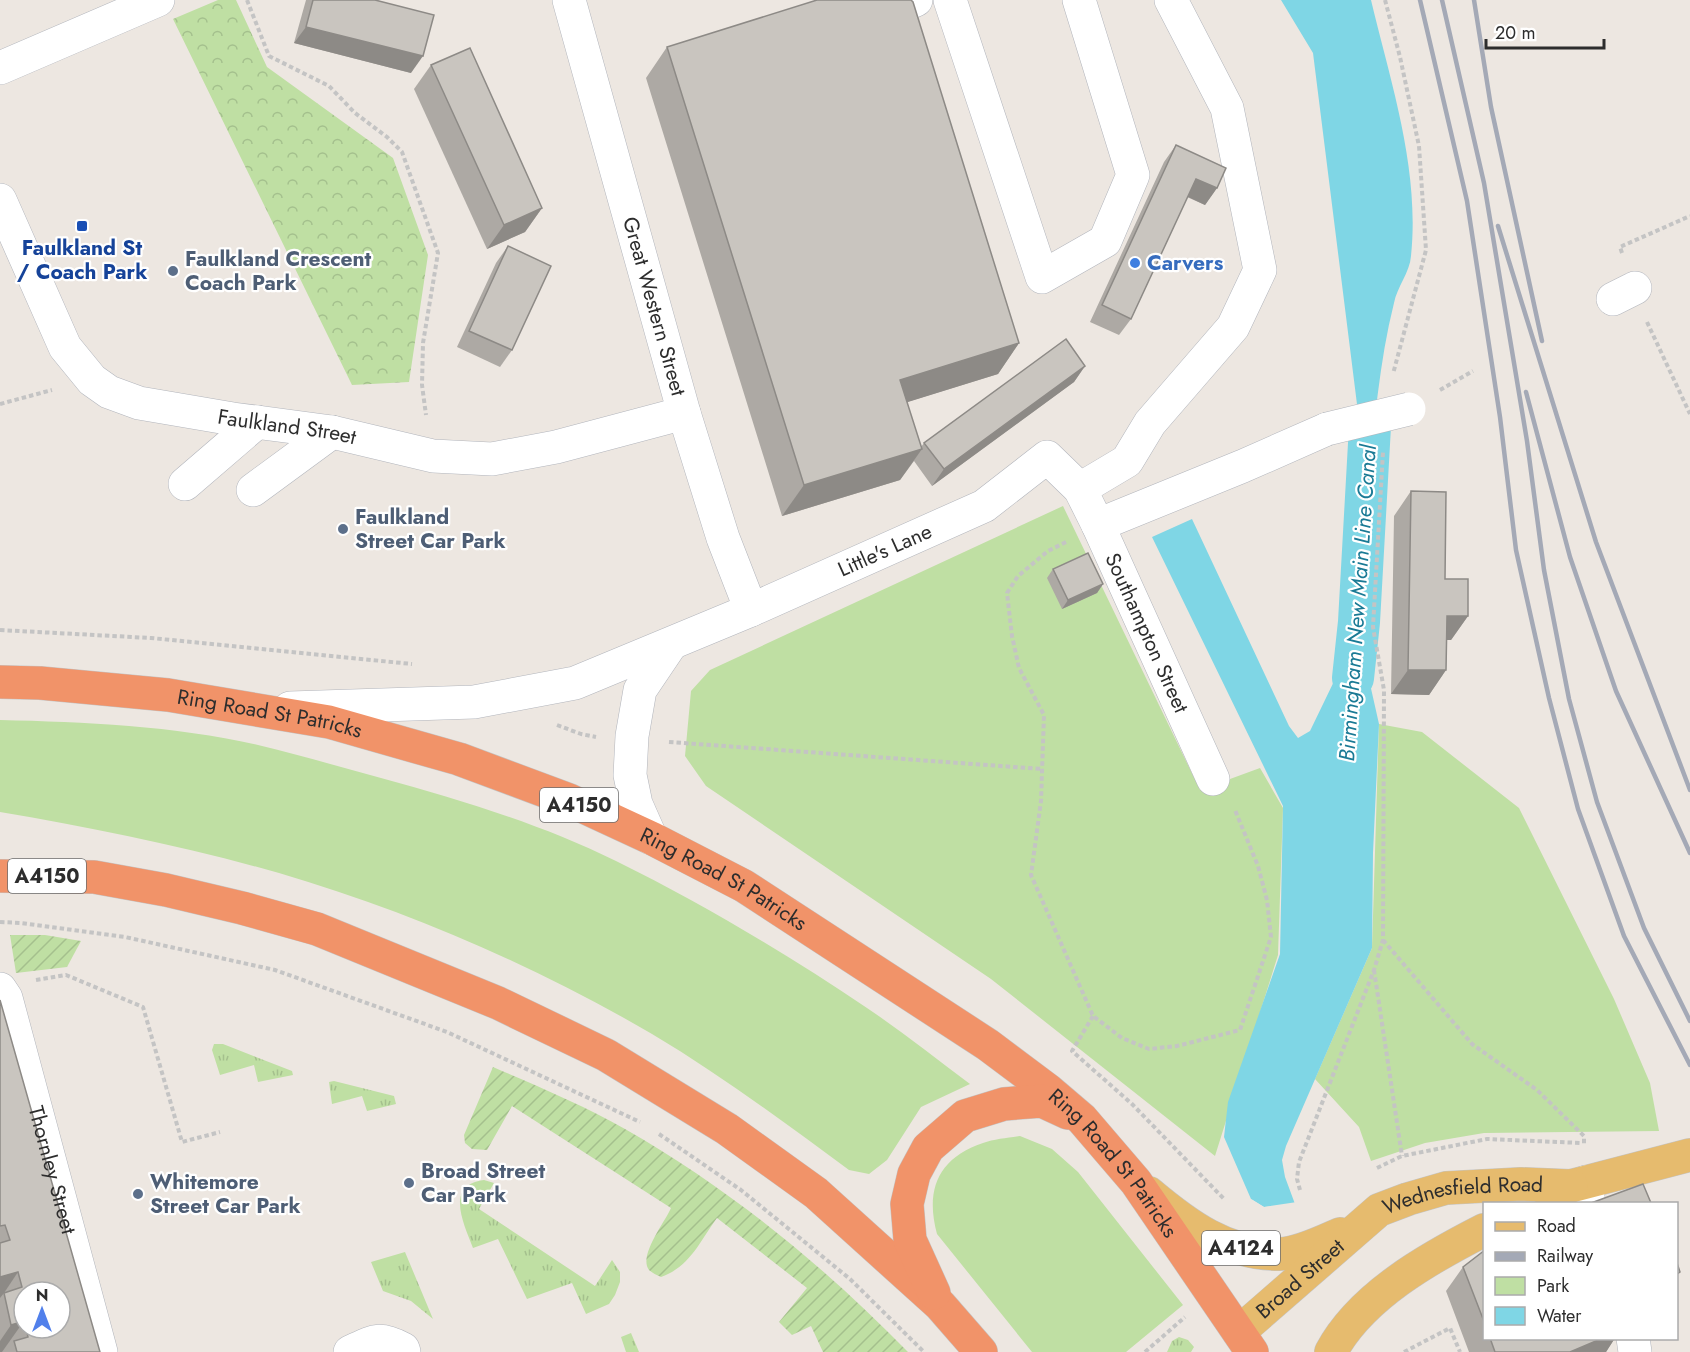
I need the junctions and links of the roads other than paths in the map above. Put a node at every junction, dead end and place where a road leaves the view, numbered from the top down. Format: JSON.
{"nodes":[{"id":1,"x":158,"y":0,"type":"edge"},
{"id":2,"x":569,"y":0,"type":"edge"},
{"id":3,"x":893,"y":0,"type":"edge"},
{"id":4,"x":916,"y":0,"type":"edge"},
{"id":5,"x":950,"y":0,"type":"edge"},
{"id":6,"x":1079,"y":0,"type":"edge"},
{"id":7,"x":1171,"y":0,"type":"edge"},
{"id":8,"x":0,"y":69,"type":"edge"},
{"id":9,"x":0,"y":200,"type":"edge"},
{"id":10,"x":1409,"y":409,"type":"dead end"},
{"id":11,"x":684,"y":413,"type":"junction"},
{"id":12,"x":257,"y":422,"type":"junction"},
{"id":13,"x":332,"y":432,"type":"junction"},
{"id":14,"x":185,"y":484,"type":"dead end"},
{"id":15,"x":1080,"y":489,"type":"junction"},
{"id":16,"x":253,"y":490,"type":"dead end"},
{"id":17,"x":1098,"y":525,"type":"junction"},
{"id":18,"x":752,"y":610,"type":"junction"},
{"id":19,"x":671,"y":644,"type":"junction"},
{"id":20,"x":0,"y":682,"type":"edge"},
{"id":21,"x":255,"y":709,"type":"junction"},
{"id":22,"x":1213,"y":779,"type":"road end"},
{"id":23,"x":651,"y":838,"type":"junction"},
{"id":24,"x":0,"y":858,"type":"edge"},
{"id":25,"x":0,"y":876,"type":"edge"},
{"id":26,"x":94,"y":877,"type":"junction"},
{"id":27,"x":0,"y":989,"type":"edge"},
{"id":28,"x":1082,"y":1119,"type":"junction"},
{"id":29,"x":1690,"y":1155,"type":"edge"},
{"id":30,"x":1136,"y":1182,"type":"junction"},
{"id":31,"x":1582,"y":1190,"type":"edge"},
{"id":32,"x":1540,"y":1202,"type":"edge"},
{"id":33,"x":1360,"y":1225,"type":"junction"},
{"id":34,"x":1483,"y":1231,"type":"edge"},
{"id":35,"x":940,"y":1305,"type":"junction"},
{"id":36,"x":1238,"y":1345,"type":"edge"},
{"id":37,"x":403,"y":1351,"type":"edge"},
{"id":38,"x":101,"y":1352,"type":"edge"},
{"id":39,"x":350,"y":1352,"type":"edge"},
{"id":40,"x":981,"y":1352,"type":"edge"},
{"id":41,"x":1331,"y":1352,"type":"edge"}],
"edges":[{"from":1,"to":8,"type":"street"},
{"from":2,"to":11,"type":"street","name":"Great Western Street"},
{"from":3,"to":4,"type":"street"},
{"from":5,"to":6,"type":"street"},
{"from":7,"to":15,"type":"street"},
{"from":9,"to":12,"type":"street","name":"Faulkland Street"},
{"from":10,"to":17,"type":"street","bridge":true},
{"from":11,"to":13,"type":"street","name":"Faulkland Street"},
{"from":11,"to":18,"type":"street","name":"Great Western Street"},
{"from":12,"to":13,"type":"street","name":"Faulkland Street"},
{"from":12,"to":14,"type":"street"},
{"from":13,"to":16,"type":"street"},
{"from":15,"to":17,"type":"street","name":"Southampton Street"},
{"from":15,"to":18,"type":"street","name":"Little's Lane"},
{"from":17,"to":22,"type":"street","name":"Southampton Street"},
{"from":18,"to":19,"type":"street","name":"Little's Lane"},
{"from":19,"to":21,"type":"street","name":"Little's Lane"},
{"from":19,"to":23,"type":"street"},
{"from":20,"to":21,"type":"highway","name":"Ring Road St Patricks","number":"A4150"},
{"from":21,"to":23,"type":"highway","name":"Ring Road St Patricks","number":"A4150"},
{"from":23,"to":28,"type":"highway","name":"Ring Road St Patricks","number":"A4150"},
{"from":24,"to":26,"type":"highway"},
{"from":25,"to":26,"type":"highway","number":"A4150"},
{"from":26,"to":35,"type":"highway","number":"A4150"},
{"from":27,"to":38,"type":"street","name":"Thornley Street"},
{"from":28,"to":30,"type":"highway","name":"Ring Road St Patricks","number":"A4150"},
{"from":28,"to":35,"type":"highway"},
{"from":29,"to":31,"type":"main road","name":"Wednesfield Road","number":"A4124"},
{"from":30,"to":33,"type":"main road","number":"A4124"},
{"from":30,"to":36,"type":"highway","name":"Ring Road St Patricks","number":"A4150"},
{"from":31,"to":32,"type":"main road","name":"Wednesfield Road","number":"A4124"},
{"from":31,"to":33,"type":"main road","name":"Wednesfield Road","number":"A4124"},
{"from":33,"to":36,"type":"main road","name":"Broad Street","number":"A4124"},
{"from":34,"to":41,"type":"main road","name":"Wednesfield Road"},
{"from":35,"to":40,"type":"highway","number":"A4150"},
{"from":37,"to":39,"type":"street"}]}
